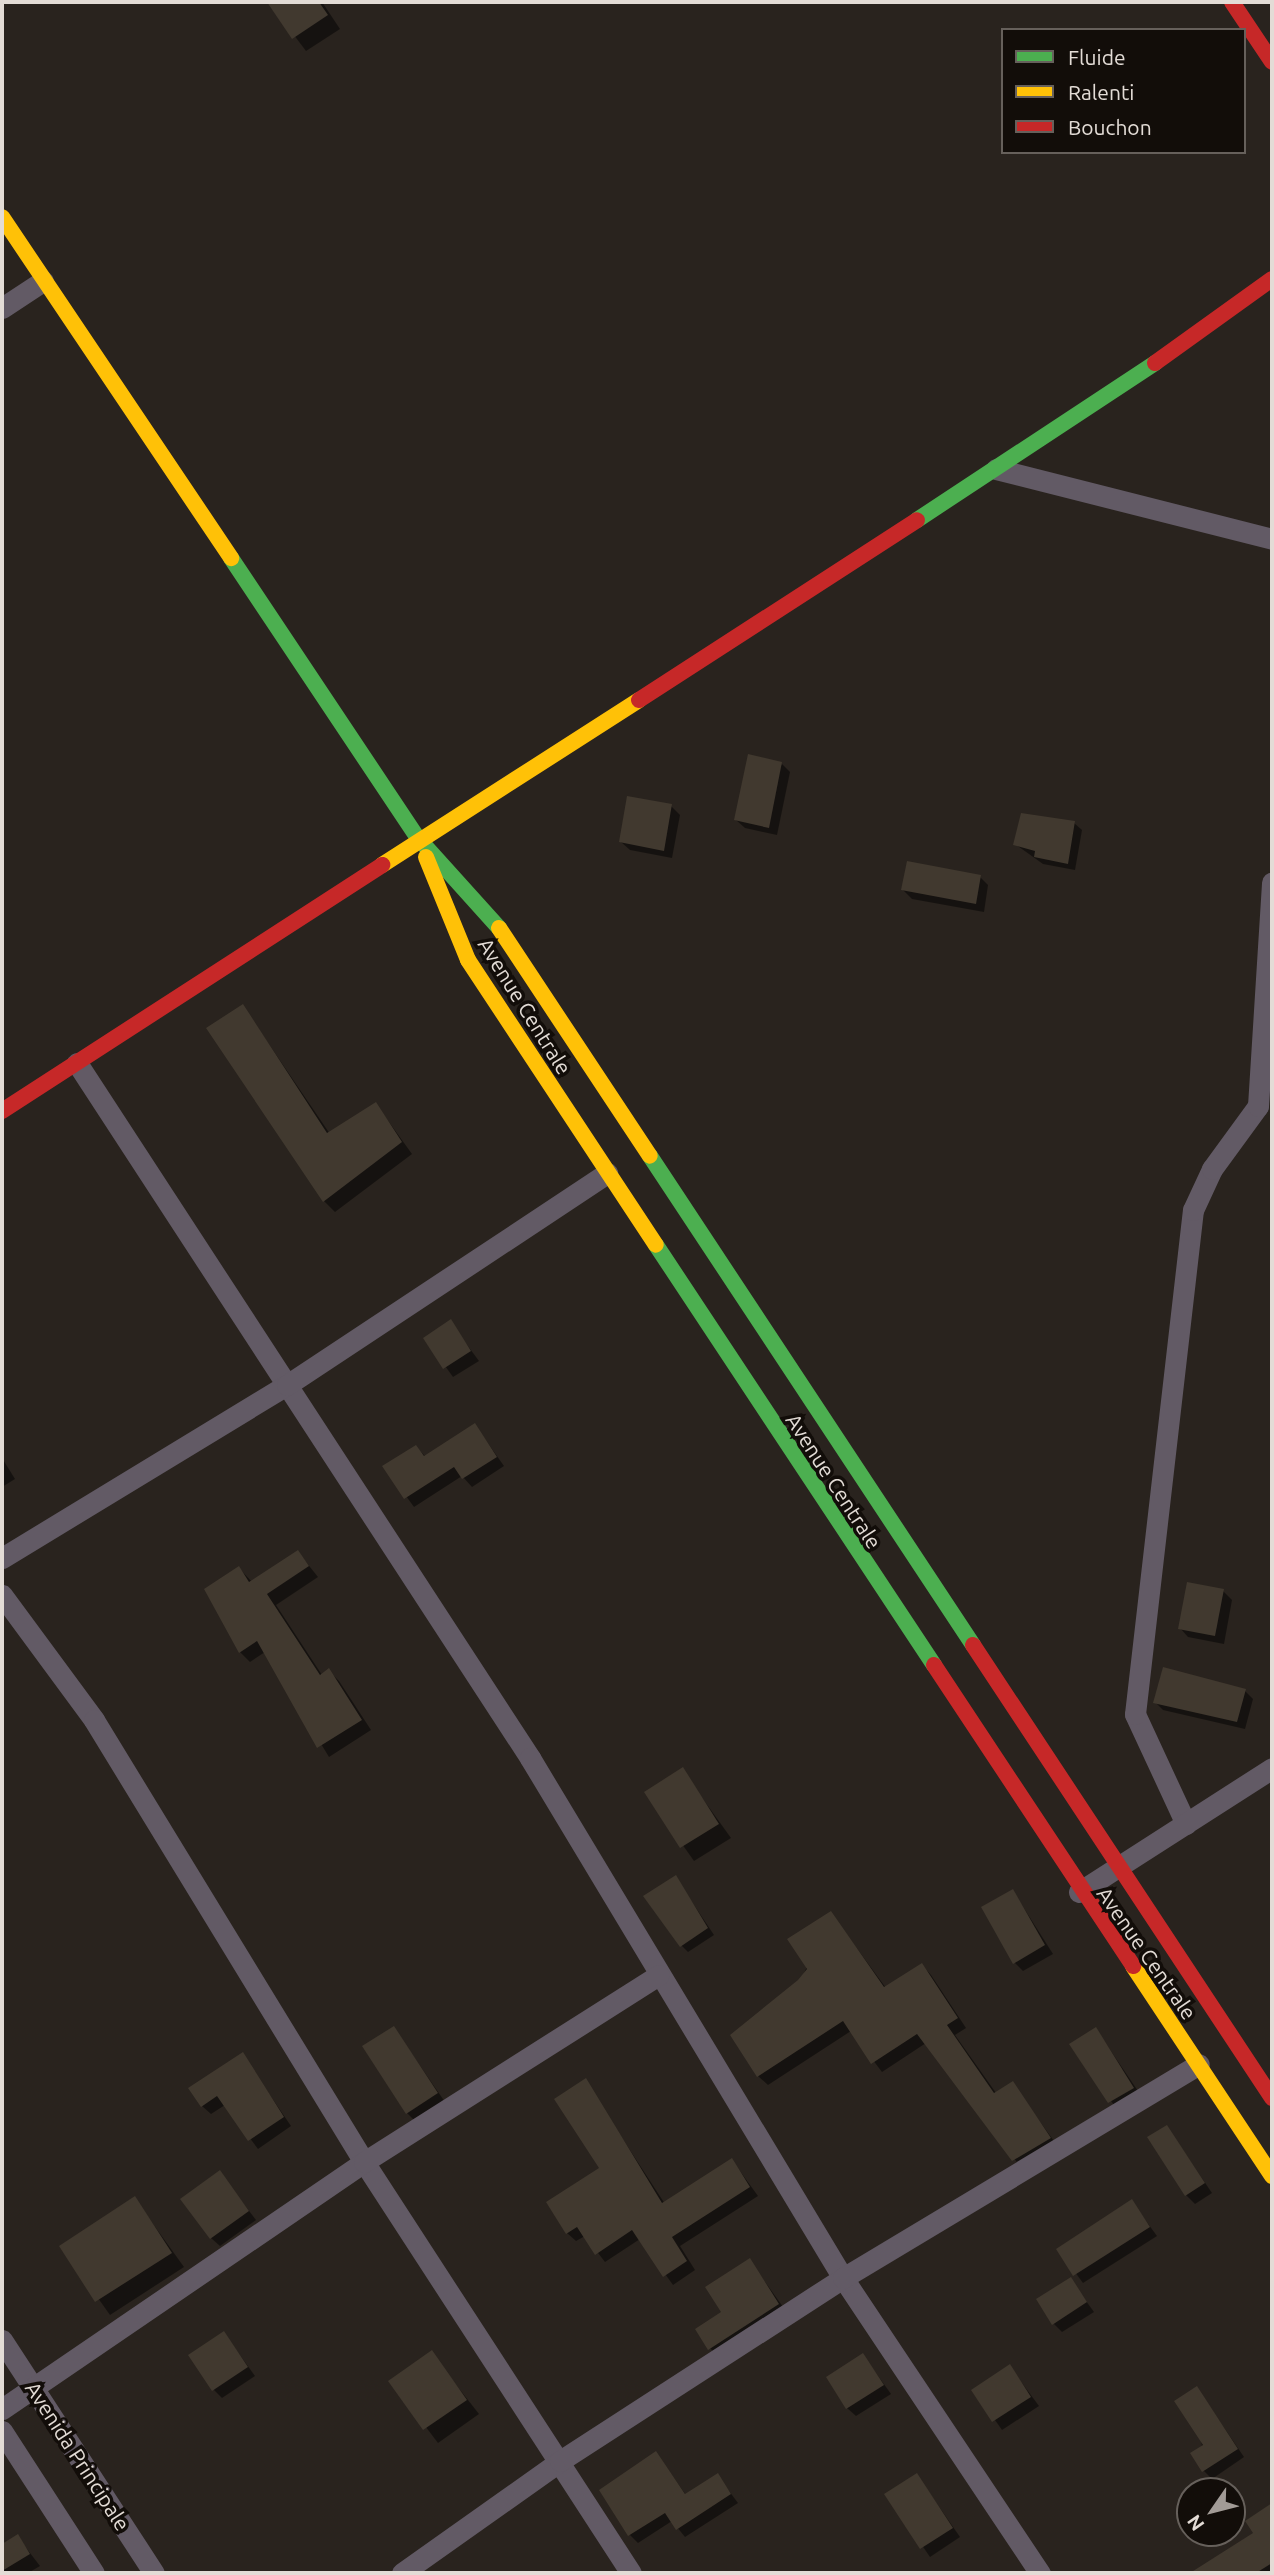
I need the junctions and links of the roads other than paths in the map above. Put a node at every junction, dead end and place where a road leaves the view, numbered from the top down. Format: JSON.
{"nodes":[{"id":1,"x":1232,"y":2,"type":"edge"},
{"id":2,"x":1269,"y":58,"type":"edge"},
{"id":3,"x":1272,"y":73,"type":"edge"},
{"id":4,"x":2,"y":218,"type":"edge"},
{"id":5,"x":1272,"y":279,"type":"edge"},
{"id":6,"x":43,"y":281,"type":"junction"},
{"id":7,"x":1272,"y":296,"type":"edge"},
{"id":8,"x":1241,"y":306,"type":"junction"},
{"id":9,"x":2,"y":308,"type":"edge"},
{"id":10,"x":996,"y":469,"type":"junction"},
{"id":11,"x":1272,"y":539,"type":"edge"},
{"id":12,"x":418,"y":838,"type":"junction"},
{"id":13,"x":1272,"y":882,"type":"edge"},
{"id":14,"x":77,"y":1063,"type":"junction"},
{"id":15,"x":1265,"y":1107,"type":"edge"},
{"id":16,"x":2,"y":1111,"type":"edge"},
{"id":17,"x":607,"y":1173,"type":"junction"},
{"id":18,"x":287,"y":1385,"type":"junction"},
{"id":19,"x":2,"y":1558,"type":"edge"},
{"id":20,"x":2,"y":1595,"type":"edge"},
{"id":21,"x":1272,"y":1768,"type":"edge"},
{"id":22,"x":1186,"y":1824,"type":"junction"},
{"id":23,"x":1119,"y":1867,"type":"junction"},
{"id":24,"x":1079,"y":1892,"type":"junction"},
{"id":25,"x":659,"y":1975,"type":"junction"},
{"id":26,"x":1199,"y":2064,"type":"junction"},
{"id":27,"x":1272,"y":2098,"type":"edge"},
{"id":28,"x":364,"y":2162,"type":"junction"},
{"id":29,"x":1272,"y":2176,"type":"edge"},
{"id":30,"x":843,"y":2278,"type":"junction"},
{"id":31,"x":2,"y":2340,"type":"edge"},
{"id":32,"x":33,"y":2388,"type":"junction"},
{"id":33,"x":2,"y":2409,"type":"edge"},
{"id":34,"x":2,"y":2431,"type":"edge"},
{"id":35,"x":559,"y":2461,"type":"junction"},
{"id":36,"x":94,"y":2573,"type":"edge"},
{"id":37,"x":154,"y":2573,"type":"edge"},
{"id":38,"x":402,"y":2573,"type":"edge"},
{"id":39,"x":631,"y":2573,"type":"edge"},
{"id":40,"x":1040,"y":2573,"type":"edge"}],
"edges":[{"from":1,"to":2,"type":"main road"},
{"from":2,"to":3,"type":"main road"},
{"from":4,"to":6,"type":"main road"},
{"from":5,"to":8,"type":"main road"},
{"from":6,"to":9,"type":"street"},
{"from":6,"to":12,"type":"main road"},
{"from":7,"to":8,"type":"main road"},
{"from":8,"to":10,"type":"main road"},
{"from":10,"to":11,"type":"street"},
{"from":10,"to":12,"type":"main road"},
{"from":12,"to":14,"type":"main road"},
{"from":12,"to":17,"type":"main road","name":"Avenue Centrale"},
{"from":12,"to":23,"type":"main road","name":"Avenue Centrale"},
{"from":13,"to":15,"type":"street"},
{"from":14,"to":16,"type":"main road"},
{"from":14,"to":18,"type":"street"},
{"from":15,"to":22,"type":"street"},
{"from":17,"to":18,"type":"street"},
{"from":17,"to":24,"type":"main road","name":"Avenue Centrale"},
{"from":18,"to":19,"type":"street"},
{"from":18,"to":25,"type":"street"},
{"from":20,"to":28,"type":"street"},
{"from":21,"to":22,"type":"street"},
{"from":22,"to":23,"type":"street"},
{"from":23,"to":24,"type":"street"},
{"from":23,"to":27,"type":"main road","name":"Avenue Centrale"},
{"from":24,"to":26,"type":"main road","name":"Avenue Centrale"},
{"from":25,"to":28,"type":"street"},
{"from":25,"to":30,"type":"street"},
{"from":26,"to":29,"type":"main road","name":"Avenue Centrale"},
{"from":26,"to":30,"type":"street"},
{"from":28,"to":32,"type":"street"},
{"from":28,"to":35,"type":"street"},
{"from":30,"to":35,"type":"street"},
{"from":30,"to":40,"type":"street"},
{"from":31,"to":32,"type":"street","name":"Avenida Principale"},
{"from":32,"to":33,"type":"street"},
{"from":32,"to":37,"type":"street","name":"Avenida Principale"},
{"from":34,"to":36,"type":"street"},
{"from":35,"to":38,"type":"street"},
{"from":35,"to":39,"type":"street"}]}
